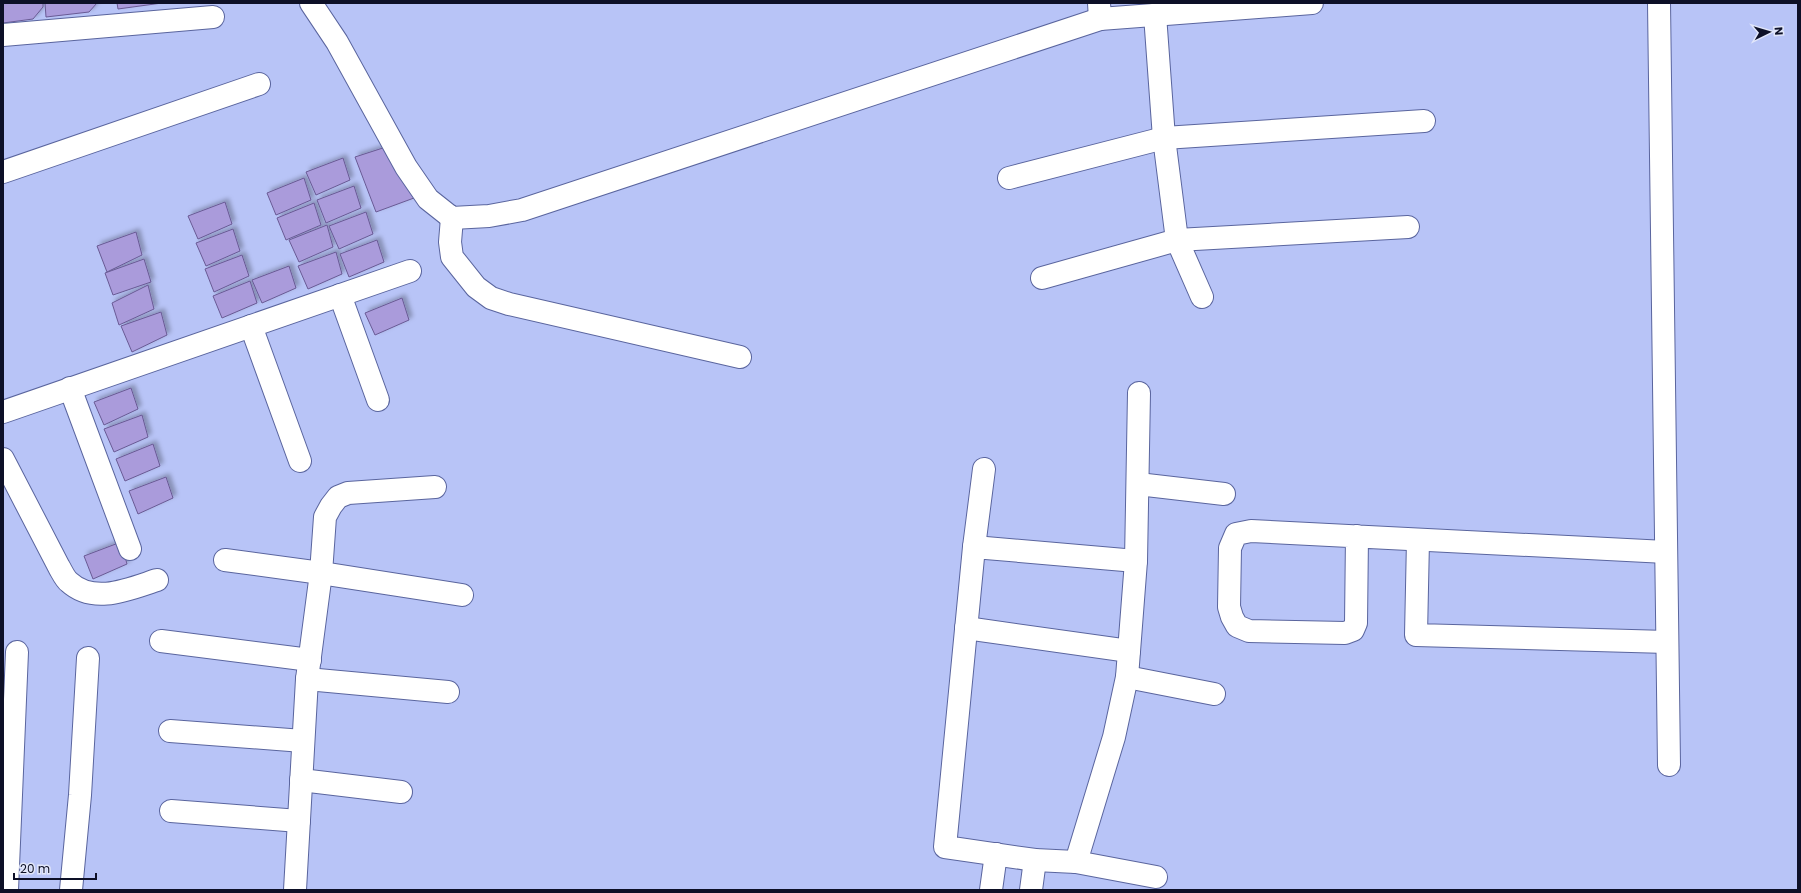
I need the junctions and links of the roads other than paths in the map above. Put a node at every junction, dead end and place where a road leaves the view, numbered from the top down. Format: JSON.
{"nodes":[{"id":1,"x":311,"y":3,"type":"edge"},
{"id":2,"x":1312,"y":3,"type":"edge"},
{"id":3,"x":1659,"y":3,"type":"edge"},
{"id":4,"x":1099,"y":11,"type":"edge"},
{"id":5,"x":1155,"y":15,"type":"junction"},
{"id":6,"x":213,"y":17,"type":"dead end"},
{"id":7,"x":3,"y":35,"type":"edge"},
{"id":8,"x":259,"y":84,"type":"dead end"},
{"id":9,"x":1424,"y":120,"type":"dead end"},
{"id":10,"x":1164,"y":138,"type":"junction"},
{"id":11,"x":3,"y":172,"type":"edge"},
{"id":12,"x":1009,"y":178,"type":"dead end"},
{"id":13,"x":452,"y":218,"type":"junction"},
{"id":14,"x":1408,"y":227,"type":"dead end"},
{"id":15,"x":1177,"y":240,"type":"junction"},
{"id":16,"x":410,"y":271,"type":"dead end"},
{"id":17,"x":1042,"y":278,"type":"dead end"},
{"id":18,"x":340,"y":295,"type":"junction"},
{"id":19,"x":1202,"y":297,"type":"dead end"},
{"id":20,"x":251,"y":326,"type":"junction"},
{"id":21,"x":740,"y":357,"type":"dead end"},
{"id":22,"x":70,"y":388,"type":"junction"},
{"id":23,"x":1139,"y":393,"type":"dead end"},
{"id":24,"x":378,"y":400,"type":"dead end"},
{"id":25,"x":3,"y":412,"type":"edge"},
{"id":26,"x":3,"y":459,"type":"edge"},
{"id":27,"x":300,"y":461,"type":"dead end"},
{"id":28,"x":984,"y":469,"type":"dead end"},
{"id":29,"x":1138,"y":484,"type":"junction"},
{"id":30,"x":435,"y":487,"type":"dead end"},
{"id":31,"x":1224,"y":494,"type":"dead end"},
{"id":32,"x":1357,"y":536,"type":"junction"},
{"id":33,"x":1418,"y":540,"type":"junction"},
{"id":34,"x":974,"y":547,"type":"junction"},
{"id":35,"x":130,"y":549,"type":"dead end"},
{"id":36,"x":1666,"y":552,"type":"junction"},
{"id":37,"x":225,"y":560,"type":"dead end"},
{"id":38,"x":1136,"y":561,"type":"junction"},
{"id":39,"x":321,"y":573,"type":"junction"},
{"id":40,"x":157,"y":580,"type":"dead end"},
{"id":41,"x":462,"y":595,"type":"dead end"},
{"id":42,"x":966,"y":628,"type":"junction"},
{"id":43,"x":161,"y":641,"type":"dead end"},
{"id":44,"x":1667,"y":642,"type":"junction"},
{"id":45,"x":1129,"y":651,"type":"junction"},
{"id":46,"x":17,"y":652,"type":"dead end"},
{"id":47,"x":88,"y":658,"type":"dead end"},
{"id":48,"x":308,"y":670,"type":"junction"},
{"id":49,"x":1127,"y":677,"type":"junction"},
{"id":50,"x":448,"y":692,"type":"dead end"},
{"id":51,"x":1214,"y":694,"type":"dead end"},
{"id":52,"x":170,"y":731,"type":"dead end"},
{"id":53,"x":303,"y":741,"type":"junction"},
{"id":54,"x":1668,"y":765,"type":"dead end"},
{"id":55,"x":301,"y":780,"type":"junction"},
{"id":56,"x":401,"y":792,"type":"dead end"},
{"id":57,"x":171,"y":811,"type":"dead end"},
{"id":58,"x":299,"y":821,"type":"junction"},
{"id":59,"x":996,"y":854,"type":"junction"},
{"id":60,"x":1035,"y":860,"type":"junction"},
{"id":61,"x":1076,"y":862,"type":"junction"},
{"id":62,"x":1156,"y":877,"type":"dead end"},
{"id":63,"x":7,"y":890,"type":"edge"},
{"id":64,"x":71,"y":890,"type":"edge"},
{"id":65,"x":295,"y":890,"type":"edge"},
{"id":66,"x":992,"y":890,"type":"edge"},
{"id":67,"x":1031,"y":890,"type":"edge"}],
"edges":[{"from":1,"to":13,"type":"street"},
{"from":2,"to":5,"type":"street"},
{"from":3,"to":36,"type":"street"},
{"from":4,"to":5,"type":"street"},
{"from":4,"to":13,"type":"street"},
{"from":5,"to":10,"type":"street"},
{"from":6,"to":7,"type":"street"},
{"from":8,"to":11,"type":"street"},
{"from":9,"to":10,"type":"street"},
{"from":10,"to":12,"type":"street"},
{"from":10,"to":15,"type":"street"},
{"from":13,"to":21,"type":"street"},
{"from":14,"to":15,"type":"street"},
{"from":15,"to":17,"type":"street"},
{"from":15,"to":19,"type":"street"},
{"from":16,"to":18,"type":"street"},
{"from":18,"to":20,"type":"street"},
{"from":18,"to":24,"type":"street"},
{"from":20,"to":22,"type":"street"},
{"from":20,"to":27,"type":"street"},
{"from":22,"to":25,"type":"street"},
{"from":22,"to":35,"type":"street"},
{"from":23,"to":29,"type":"street"},
{"from":26,"to":40,"type":"street"},
{"from":28,"to":34,"type":"street"},
{"from":29,"to":31,"type":"street"},
{"from":29,"to":38,"type":"street"},
{"from":30,"to":39,"type":"street"},
{"from":32,"to":32,"type":"street"},
{"from":32,"to":33,"type":"street"},
{"from":33,"to":36,"type":"street"},
{"from":33,"to":44,"type":"street"},
{"from":34,"to":38,"type":"street"},
{"from":34,"to":42,"type":"street"},
{"from":36,"to":44,"type":"street"},
{"from":37,"to":39,"type":"street"},
{"from":38,"to":45,"type":"street"},
{"from":39,"to":41,"type":"street"},
{"from":39,"to":48,"type":"street"},
{"from":42,"to":45,"type":"street"},
{"from":42,"to":59,"type":"street"},
{"from":43,"to":48,"type":"street"},
{"from":44,"to":54,"type":"street"},
{"from":45,"to":49,"type":"street"},
{"from":46,"to":63,"type":"street"},
{"from":47,"to":64,"type":"street"},
{"from":48,"to":50,"type":"street"},
{"from":48,"to":53,"type":"street"},
{"from":49,"to":51,"type":"street"},
{"from":49,"to":61,"type":"street"},
{"from":52,"to":53,"type":"street"},
{"from":53,"to":55,"type":"street"},
{"from":55,"to":56,"type":"street"},
{"from":55,"to":58,"type":"street"},
{"from":57,"to":58,"type":"street"},
{"from":58,"to":65,"type":"street"},
{"from":59,"to":60,"type":"street"},
{"from":59,"to":66,"type":"street"},
{"from":60,"to":61,"type":"street"},
{"from":60,"to":67,"type":"street"},
{"from":61,"to":62,"type":"street"}]}
